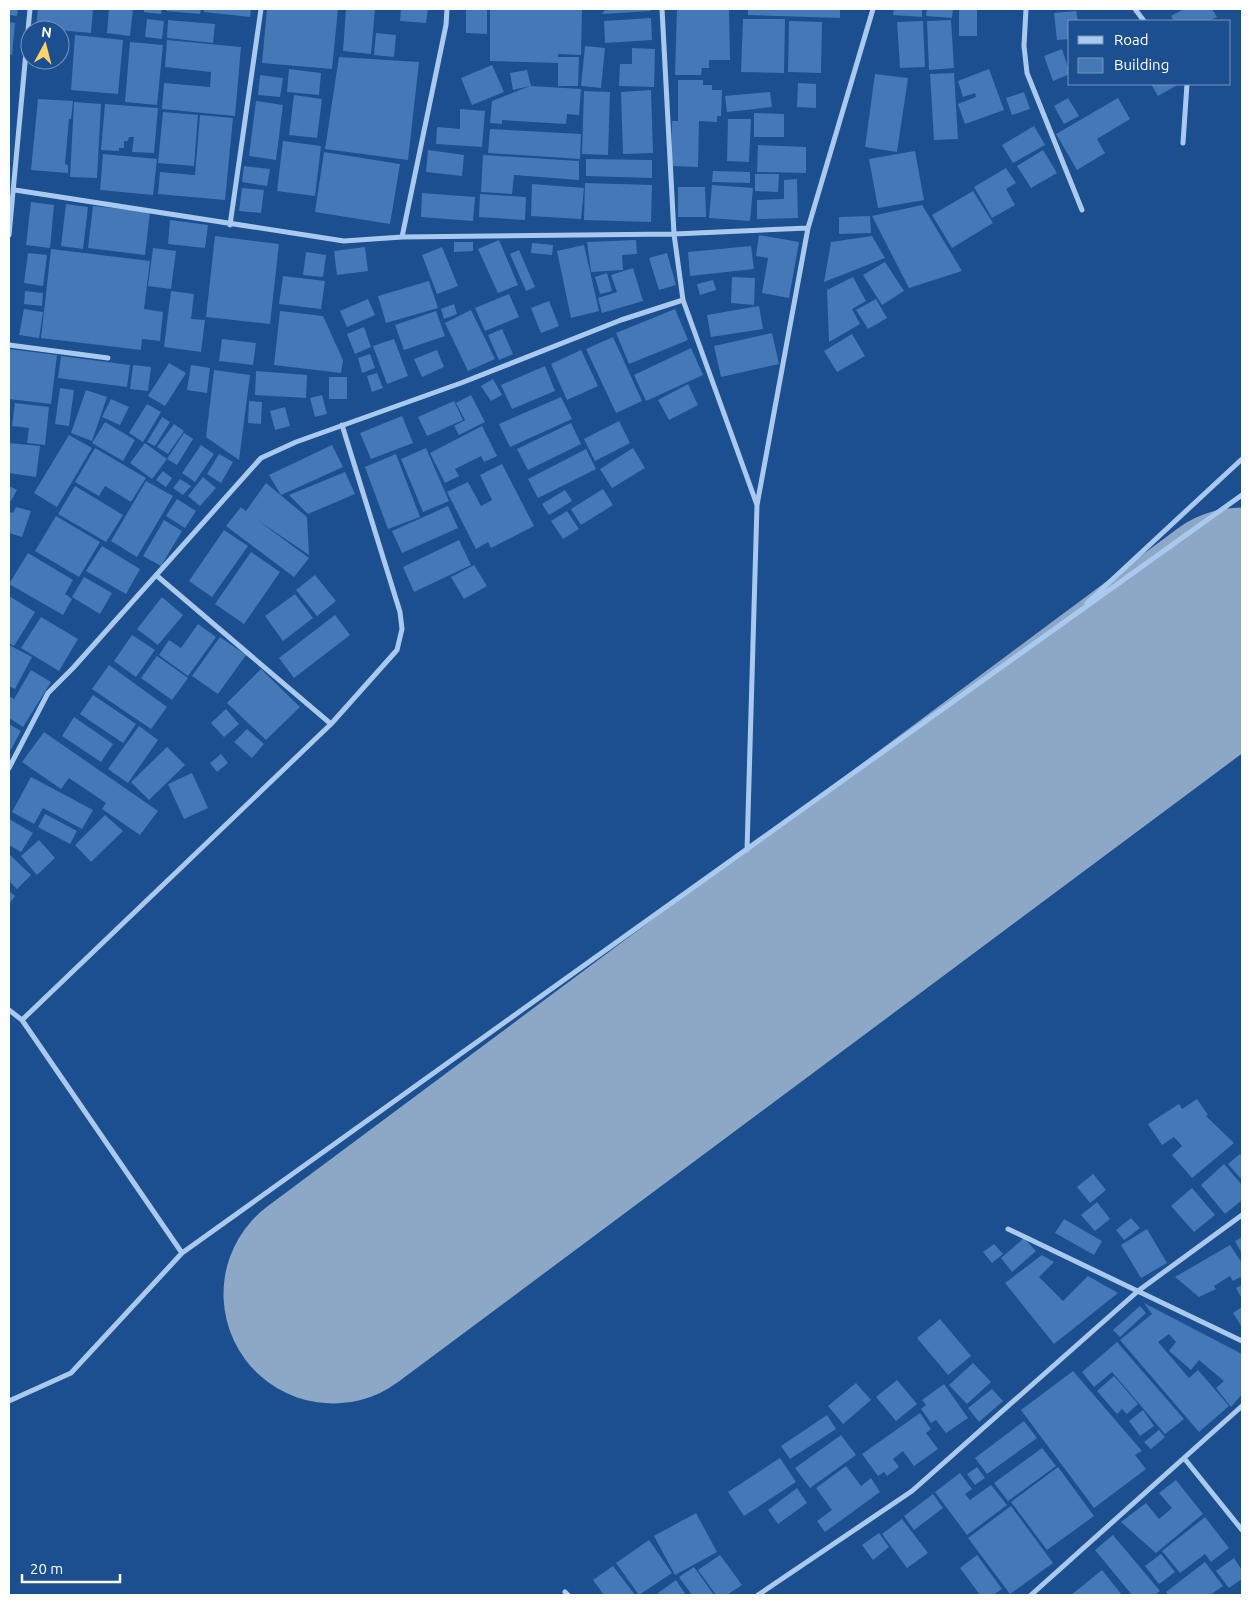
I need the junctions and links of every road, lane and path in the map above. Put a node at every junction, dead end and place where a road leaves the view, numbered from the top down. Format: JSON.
{"nodes":[{"id":1,"x":30,"y":9,"type":"edge"},
{"id":2,"x":261,"y":9,"type":"edge"},
{"id":3,"x":447,"y":9,"type":"edge"},
{"id":4,"x":662,"y":9,"type":"edge"},
{"id":5,"x":873,"y":9,"type":"edge"},
{"id":6,"x":1026,"y":9,"type":"edge"},
{"id":7,"x":1135,"y":9,"type":"edge"},
{"id":8,"x":1143,"y":20,"type":"edge"},
{"id":9,"x":1187,"y":85,"type":"edge"},
{"id":10,"x":1183,"y":143,"type":"dead end"},
{"id":11,"x":15,"y":190,"type":"junction"},
{"id":12,"x":1082,"y":210,"type":"dead end"},
{"id":13,"x":230,"y":225,"type":"junction"},
{"id":14,"x":808,"y":228,"type":"junction"},
{"id":15,"x":674,"y":234,"type":"junction"},
{"id":16,"x":9,"y":235,"type":"edge"},
{"id":17,"x":402,"y":237,"type":"junction"},
{"id":18,"x":683,"y":300,"type":"junction"},
{"id":19,"x":9,"y":344,"type":"edge"},
{"id":20,"x":108,"y":358,"type":"dead end"},
{"id":21,"x":342,"y":425,"type":"junction"},
{"id":22,"x":1242,"y":459,"type":"edge"},
{"id":23,"x":1242,"y":496,"type":"edge"},
{"id":24,"x":757,"y":505,"type":"junction"},
{"id":25,"x":156,"y":575,"type":"junction"},
{"id":26,"x":1071,"y":618,"type":"junction"},
{"id":27,"x":331,"y":724,"type":"junction"},
{"id":28,"x":9,"y":768,"type":"edge"},
{"id":29,"x":747,"y":850,"type":"junction"},
{"id":30,"x":9,"y":1010,"type":"edge"},
{"id":31,"x":22,"y":1020,"type":"junction"},
{"id":32,"x":1242,"y":1215,"type":"edge"},
{"id":33,"x":1008,"y":1229,"type":"dead end"},
{"id":34,"x":182,"y":1253,"type":"junction"},
{"id":35,"x":1138,"y":1291,"type":"junction"},
{"id":36,"x":1242,"y":1341,"type":"edge"},
{"id":37,"x":9,"y":1401,"type":"edge"},
{"id":38,"x":1242,"y":1406,"type":"edge"},
{"id":39,"x":1184,"y":1458,"type":"junction"},
{"id":40,"x":1242,"y":1530,"type":"edge"},
{"id":41,"x":758,"y":1595,"type":"edge"},
{"id":42,"x":1031,"y":1595,"type":"edge"}],
"edges":[{"from":1,"to":11,"type":"street"},
{"from":2,"to":13,"type":"street"},
{"from":3,"to":17,"type":"street"},
{"from":4,"to":15,"type":"street"},
{"from":5,"to":14,"type":"street"},
{"from":6,"to":12,"type":"street"},
{"from":7,"to":8,"type":"street"},
{"from":9,"to":10,"type":"street"},
{"from":11,"to":13,"type":"street"},
{"from":11,"to":16,"type":"street"},
{"from":13,"to":17,"type":"street"},
{"from":14,"to":15,"type":"street"},
{"from":14,"to":24,"type":"street"},
{"from":15,"to":17,"type":"street"},
{"from":15,"to":18,"type":"street"},
{"from":18,"to":21,"type":"street"},
{"from":18,"to":24,"type":"street"},
{"from":19,"to":20,"type":"street"},
{"from":21,"to":25,"type":"street"},
{"from":21,"to":27,"type":"street"},
{"from":22,"to":26,"type":"street"},
{"from":23,"to":26,"type":"street"},
{"from":24,"to":29,"type":"street"},
{"from":25,"to":27,"type":"street"},
{"from":25,"to":28,"type":"street"},
{"from":26,"to":29,"type":"street"},
{"from":27,"to":31,"type":"street"},
{"from":29,"to":34,"type":"street"},
{"from":30,"to":31,"type":"street"},
{"from":31,"to":34,"type":"street"},
{"from":32,"to":35,"type":"street"},
{"from":33,"to":35,"type":"street"},
{"from":34,"to":37,"type":"street"},
{"from":35,"to":36,"type":"street"},
{"from":35,"to":41,"type":"street"},
{"from":38,"to":39,"type":"street"},
{"from":39,"to":40,"type":"street"},
{"from":39,"to":42,"type":"street"}]}
